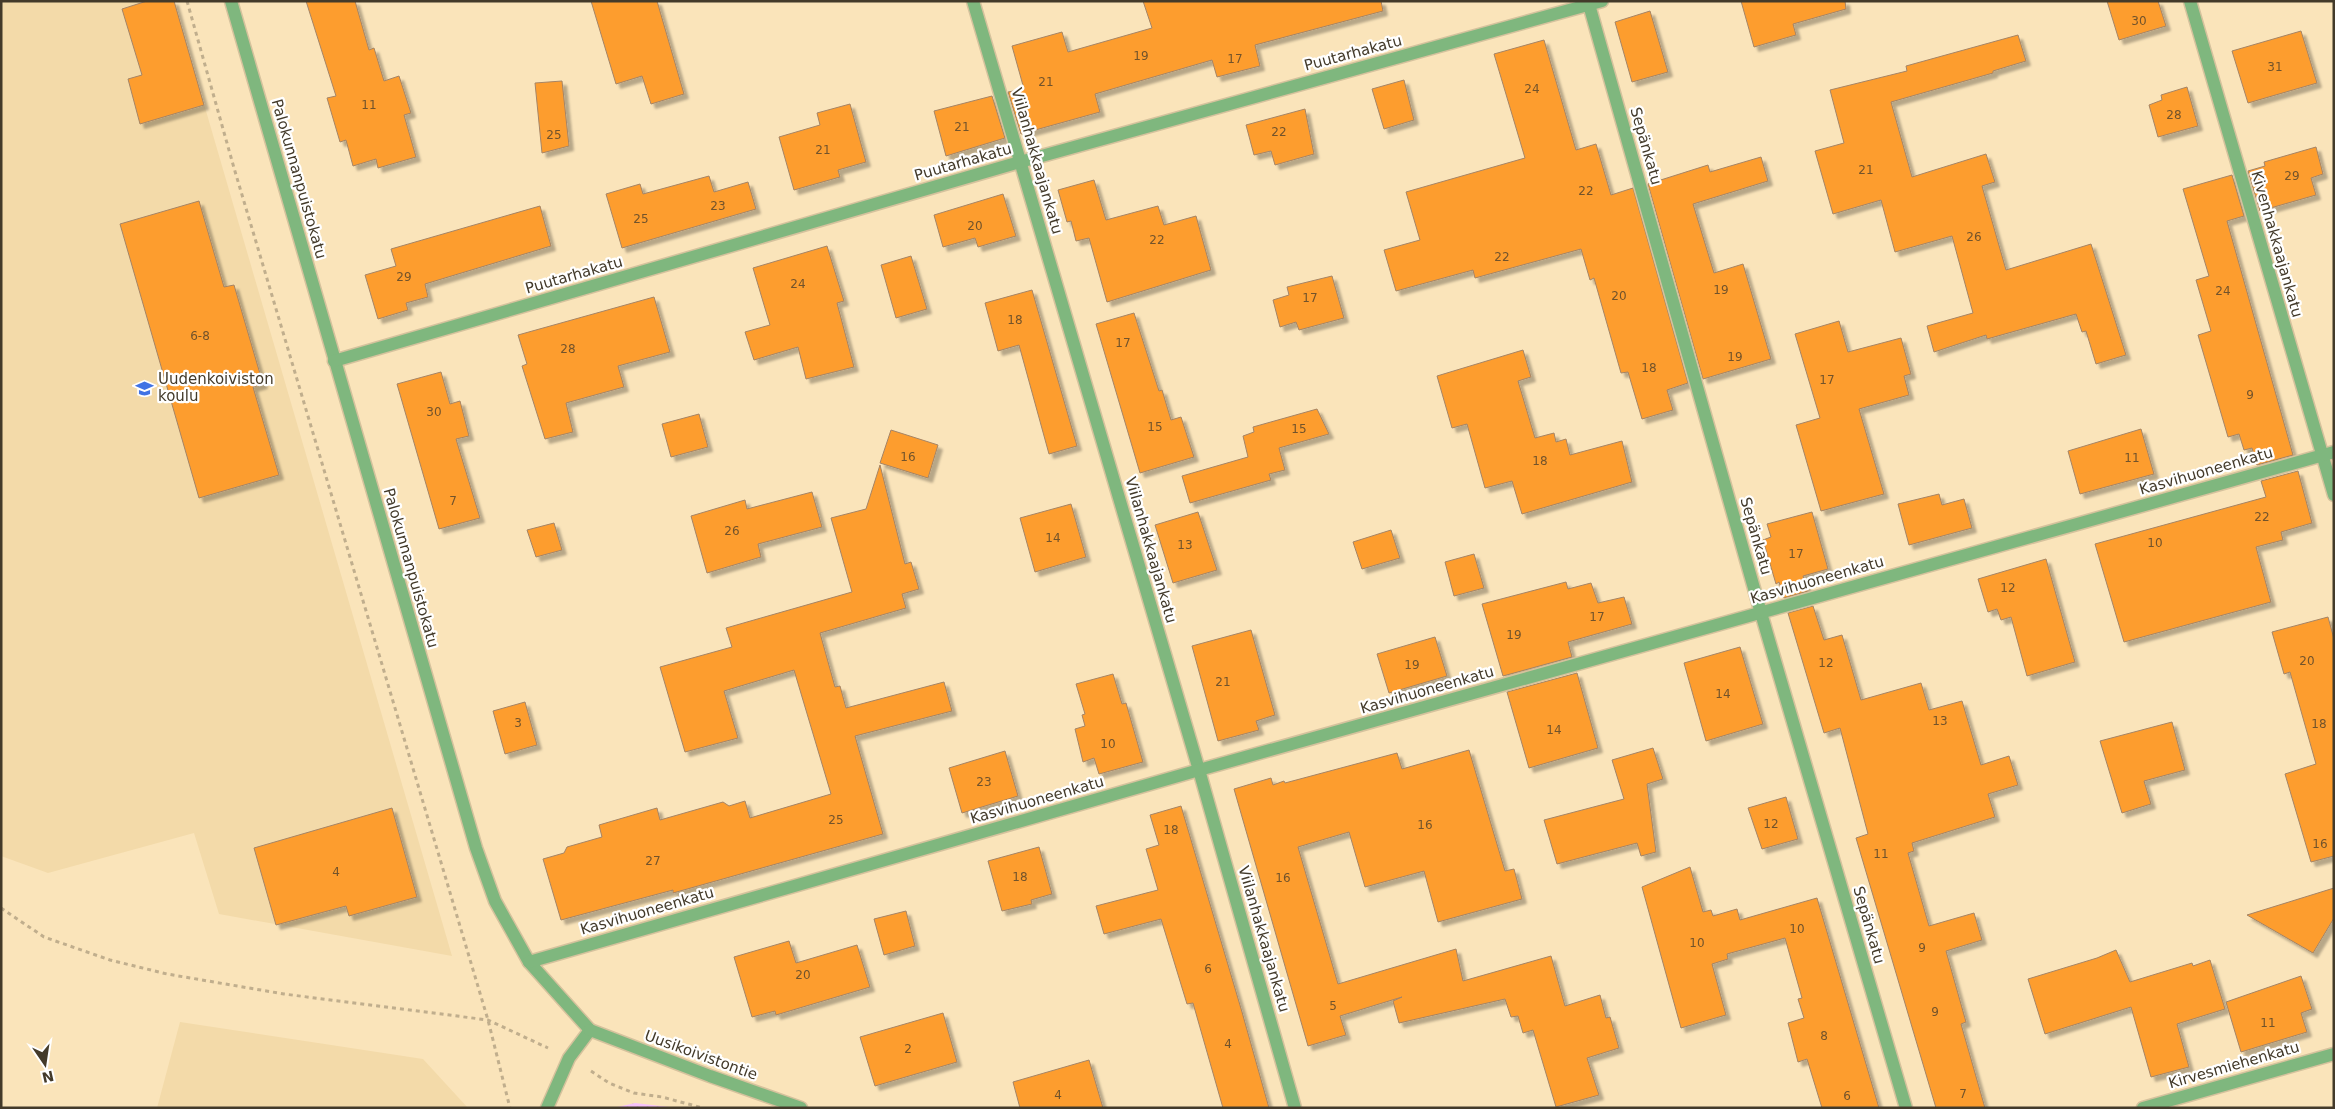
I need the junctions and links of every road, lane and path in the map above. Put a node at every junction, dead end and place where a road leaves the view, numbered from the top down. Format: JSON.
{"nodes":[{"id":1,"x":187,"y":1,"type":"edge"},
{"id":2,"x":232,"y":1,"type":"edge"},
{"id":3,"x":973,"y":1,"type":"edge"},
{"id":4,"x":2190,"y":1,"type":"edge"},
{"id":5,"x":1593,"y":2,"type":"edge"},
{"id":6,"x":1020,"y":162,"type":"junction"},
{"id":7,"x":334,"y":361,"type":"junction"},
{"id":8,"x":2328,"y":453,"type":"edge"},
{"id":9,"x":2334,"y":495,"type":"edge"},
{"id":10,"x":1761,"y":613,"type":"junction"},
{"id":11,"x":1199,"y":770,"type":"junction"},
{"id":12,"x":1,"y":908,"type":"edge"},
{"id":13,"x":529,"y":962,"type":"junction"},
{"id":14,"x":488,"y":1020,"type":"junction"},
{"id":15,"x":590,"y":1030,"type":"junction"},
{"id":16,"x":2334,"y":1054,"type":"edge"},
{"id":17,"x":569,"y":1058,"type":"junction"},
{"id":18,"x":510,"y":1108,"type":"edge"},
{"id":19,"x":547,"y":1108,"type":"edge"},
{"id":20,"x":703,"y":1108,"type":"edge"},
{"id":21,"x":801,"y":1108,"type":"edge"},
{"id":22,"x":1295,"y":1108,"type":"edge"},
{"id":23,"x":1906,"y":1108,"type":"edge"},
{"id":24,"x":2143,"y":1108,"type":"edge"}],
"edges":[{"from":1,"to":14,"type":"path"},
{"from":2,"to":7,"type":"street","name":"Palokunnanpuistokatu"},
{"from":3,"to":6,"type":"street","name":"Viilanhakkaajankatu"},
{"from":4,"to":8,"type":"street","name":"Kivenhakkaajankatu"},
{"from":5,"to":6,"type":"street","name":"Puutarhakatu"},
{"from":5,"to":10,"type":"street","name":"Sepänkatu"},
{"from":6,"to":7,"type":"street","name":"Puutarhakatu"},
{"from":6,"to":11,"type":"street","name":"Viilanhakkaajankatu"},
{"from":7,"to":13,"type":"street","name":"Palokunnanpuistokatu"},
{"from":8,"to":9,"type":"street","name":"Kivenhakkaajankatu"},
{"from":8,"to":10,"type":"street","name":"Kasvihuoneenkatu"},
{"from":10,"to":11,"type":"street","name":"Kasvihuoneenkatu"},
{"from":10,"to":23,"type":"street","name":"Sepänkatu"},
{"from":11,"to":13,"type":"street","name":"Kasvihuoneenkatu"},
{"from":11,"to":22,"type":"street","name":"Viilanhakkaajankatu"},
{"from":12,"to":14,"type":"path"},
{"from":13,"to":15,"type":"street","name":"Palokunnanpuistokatu"},
{"from":14,"to":17,"type":"path"},
{"from":14,"to":18,"type":"path"},
{"from":15,"to":17,"type":"street"},
{"from":15,"to":21,"type":"street","name":"Uusikoivistontie"},
{"from":16,"to":24,"type":"street","name":"Kirvesmiehenkatu"},
{"from":17,"to":19,"type":"street"},
{"from":17,"to":20,"type":"path"}]}
